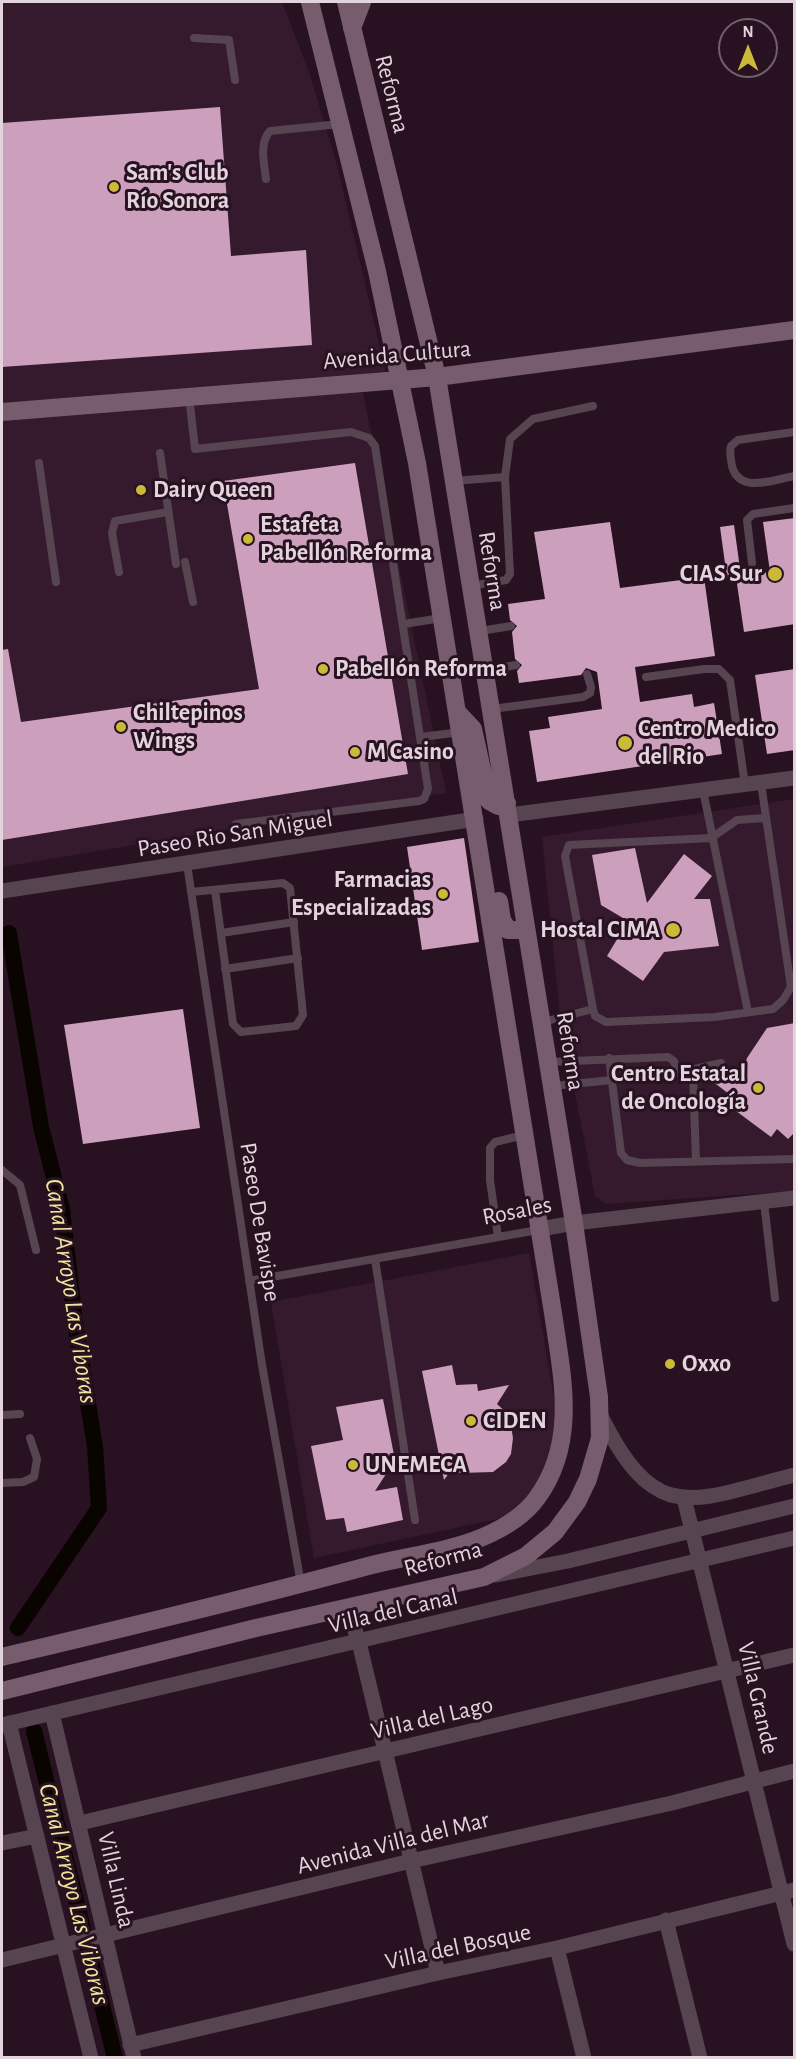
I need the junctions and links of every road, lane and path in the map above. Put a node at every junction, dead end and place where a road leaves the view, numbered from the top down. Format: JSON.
{"nodes":[{"id":1,"x":346,"y":2,"type":"edge"},
{"id":2,"x":362,"y":2,"type":"edge"},
{"id":3,"x":307,"y":5,"type":"edge"},
{"id":4,"x":352,"y":28,"type":"junction"},
{"id":5,"x":194,"y":38,"type":"dead end"},
{"id":6,"x":235,"y":80,"type":"dead end"},
{"id":7,"x":340,"y":124,"type":"junction"},
{"id":8,"x":266,"y":179,"type":"dead end"},
{"id":9,"x":795,"y":330,"type":"edge"},
{"id":10,"x":437,"y":377,"type":"junction"},
{"id":11,"x":401,"y":380,"type":"junction"},
{"id":12,"x":189,"y":396,"type":"junction"},
{"id":13,"x":593,"y":406,"type":"dead end"},
{"id":14,"x":2,"y":412,"type":"edge"},
{"id":15,"x":795,"y":432,"type":"edge"},
{"id":16,"x":160,"y":453,"type":"dead end"},
{"id":17,"x":39,"y":463,"type":"dead end"},
{"id":18,"x":795,"y":476,"type":"edge"},
{"id":19,"x":505,"y":477,"type":"junction"},
{"id":20,"x":453,"y":482,"type":"junction"},
{"id":21,"x":795,"y":507,"type":"edge"},
{"id":22,"x":168,"y":512,"type":"junction"},
{"id":23,"x":752,"y":563,"type":"dead end"},
{"id":24,"x":119,"y":573,"type":"dead end"},
{"id":25,"x":56,"y":582,"type":"dead end"},
{"id":26,"x":470,"y":586,"type":"junction"},
{"id":27,"x":193,"y":602,"type":"dead end"},
{"id":28,"x":442,"y":618,"type":"junction"},
{"id":29,"x":404,"y":624,"type":"junction"},
{"id":30,"x":511,"y":626,"type":"dead end"},
{"id":31,"x":478,"y":632,"type":"junction"},
{"id":32,"x":516,"y":665,"type":"dead end"},
{"id":33,"x":484,"y":670,"type":"junction"},
{"id":34,"x":587,"y":674,"type":"dead end"},
{"id":35,"x":646,"y":677,"type":"dead end"},
{"id":36,"x":490,"y":710,"type":"junction"},
{"id":37,"x":458,"y":712,"type":"junction"},
{"id":38,"x":461,"y":732,"type":"junction"},
{"id":39,"x":421,"y":737,"type":"junction"},
{"id":40,"x":795,"y":778,"type":"edge"},
{"id":41,"x":753,"y":784,"type":"junction"},
{"id":42,"x":703,"y":790,"type":"junction"},
{"id":43,"x":508,"y":809,"type":"junction"},
{"id":44,"x":766,"y":818,"type":"junction"},
{"id":45,"x":476,"y":819,"type":"junction"},
{"id":46,"x":236,"y":824,"type":"dead end"},
{"id":47,"x":711,"y":838,"type":"junction"},
{"id":48,"x":479,"y":839,"type":"junction"},
{"id":49,"x":187,"y":864,"type":"junction"},
{"id":50,"x":215,"y":890,"type":"junction"},
{"id":51,"x":2,"y":891,"type":"edge"},
{"id":52,"x":192,"y":892,"type":"junction"},
{"id":53,"x":294,"y":922,"type":"junction"},
{"id":54,"x":525,"y":930,"type":"junction"},
{"id":55,"x":221,"y":933,"type":"junction"},
{"id":56,"x":298,"y":958,"type":"junction"},
{"id":57,"x":225,"y":969,"type":"junction"},
{"id":58,"x":593,"y":1009,"type":"junction"},
{"id":59,"x":748,"y":1012,"type":"junction"},
{"id":60,"x":541,"y":1022,"type":"junction"},
{"id":61,"x":609,"y":1058,"type":"junction"},
{"id":62,"x":549,"y":1062,"type":"junction"},
{"id":63,"x":721,"y":1063,"type":"dead end"},
{"id":64,"x":693,"y":1071,"type":"junction"},
{"id":65,"x":678,"y":1073,"type":"junction"},
{"id":66,"x":611,"y":1079,"type":"junction"},
{"id":67,"x":552,"y":1086,"type":"junction"},
{"id":68,"x":524,"y":1136,"type":"junction"},
{"id":69,"x":795,"y":1160,"type":"edge"},
{"id":70,"x":696,"y":1162,"type":"junction"},
{"id":71,"x":2,"y":1170,"type":"edge"},
{"id":72,"x":795,"y":1198,"type":"edge"},
{"id":73,"x":764,"y":1202,"type":"junction"},
{"id":74,"x":574,"y":1223,"type":"junction"},
{"id":75,"x":540,"y":1229,"type":"junction"},
{"id":76,"x":498,"y":1237,"type":"junction"},
{"id":77,"x":36,"y":1250,"type":"dead end"},
{"id":78,"x":375,"y":1259,"type":"junction"},
{"id":79,"x":249,"y":1281,"type":"junction"},
{"id":80,"x":775,"y":1298,"type":"dead end"},
{"id":81,"x":2,"y":1414,"type":"edge"},
{"id":82,"x":20,"y":1414,"type":"dead end"},
{"id":83,"x":601,"y":1416,"type":"junction"},
{"id":84,"x":30,"y":1438,"type":"dead end"},
{"id":85,"x":795,"y":1475,"type":"edge"},
{"id":86,"x":2,"y":1483,"type":"edge"},
{"id":87,"x":684,"y":1498,"type":"junction"},
{"id":88,"x":795,"y":1506,"type":"edge"},
{"id":89,"x":415,"y":1520,"type":"dead end"},
{"id":90,"x":693,"y":1531,"type":"junction"},
{"id":91,"x":795,"y":1538,"type":"edge"},
{"id":92,"x":700,"y":1560,"type":"junction"},
{"id":93,"x":484,"y":1577,"type":"junction"},
{"id":94,"x":302,"y":1585,"type":"junction"},
{"id":95,"x":247,"y":1598,"type":"junction"},
{"id":96,"x":347,"y":1607,"type":"junction"},
{"id":97,"x":256,"y":1628,"type":"junction"},
{"id":98,"x":358,"y":1642,"type":"junction"},
{"id":99,"x":795,"y":1655,"type":"edge"},
{"id":100,"x":2,"y":1657,"type":"edge"},
{"id":101,"x":728,"y":1671,"type":"junction"},
{"id":102,"x":2,"y":1691,"type":"edge"},
{"id":103,"x":52,"y":1713,"type":"junction"},
{"id":104,"x":5,"y":1724,"type":"edge"},
{"id":105,"x":384,"y":1752,"type":"junction"},
{"id":106,"x":795,"y":1771,"type":"edge"},
{"id":107,"x":754,"y":1780,"type":"junction"},
{"id":108,"x":80,"y":1823,"type":"junction"},
{"id":109,"x":37,"y":1836,"type":"junction"},
{"id":110,"x":2,"y":1844,"type":"edge"},
{"id":111,"x":411,"y":1861,"type":"junction"},
{"id":112,"x":788,"y":1891,"type":"edge"},
{"id":113,"x":666,"y":1920,"type":"junction"},
{"id":114,"x":104,"y":1936,"type":"junction"},
{"id":115,"x":67,"y":1943,"type":"junction"},
{"id":116,"x":795,"y":1944,"type":"edge"},
{"id":117,"x":557,"y":1948,"type":"junction"},
{"id":118,"x":2,"y":1960,"type":"edge"},
{"id":119,"x":438,"y":1973,"type":"junction"},
{"id":120,"x":132,"y":2051,"type":"edge"},
{"id":121,"x":91,"y":2058,"type":"edge"},
{"id":122,"x":584,"y":2058,"type":"edge"},
{"id":123,"x":700,"y":2058,"type":"edge"}],
"edges":[{"from":1,"to":4,"type":"main road","name":"Reforma"},
{"from":2,"to":4,"type":"main road"},
{"from":3,"to":7,"type":"main road","name":"Reforma"},
{"from":4,"to":10,"type":"main road","name":"Reforma"},
{"from":5,"to":6,"type":"lane"},
{"from":7,"to":8,"type":"lane"},
{"from":7,"to":11,"type":"main road","name":"Reforma"},
{"from":9,"to":10,"type":"main road","name":"Avenida Cultura"},
{"from":10,"to":11,"type":"main road","name":"Avenida Cultura"},
{"from":10,"to":20,"type":"main road","name":"Reforma"},
{"from":11,"to":12,"type":"main road","name":"Avenida Cultura"},
{"from":11,"to":28,"type":"main road","name":"Reforma"},
{"from":12,"to":14,"type":"main road","name":"Avenida Cultura"},
{"from":12,"to":29,"type":"lane"},
{"from":13,"to":19,"type":"lane"},
{"from":15,"to":18,"type":"lane"},
{"from":16,"to":22,"type":"lane"},
{"from":17,"to":25,"type":"lane"},
{"from":19,"to":20,"type":"lane"},
{"from":19,"to":26,"type":"lane"},
{"from":20,"to":26,"type":"main road","name":"Reforma"},
{"from":21,"to":23,"type":"lane"},
{"from":22,"to":24,"type":"lane"},
{"from":22,"to":27,"type":"lane"},
{"from":26,"to":31,"type":"main road","name":"Reforma"},
{"from":28,"to":29,"type":"lane"},
{"from":28,"to":37,"type":"main road","name":"Reforma"},
{"from":29,"to":39,"type":"lane"},
{"from":30,"to":31,"type":"lane"},
{"from":31,"to":33,"type":"main road","name":"Reforma"},
{"from":32,"to":33,"type":"lane"},
{"from":33,"to":36,"type":"main road","name":"Reforma"},
{"from":34,"to":36,"type":"lane"},
{"from":35,"to":41,"type":"lane"},
{"from":36,"to":43,"type":"main road","name":"Reforma"},
{"from":37,"to":38,"type":"main road","name":"Reforma"},
{"from":37,"to":43,"type":"main road"},
{"from":38,"to":39,"type":"lane"},
{"from":38,"to":45,"type":"main road","name":"Reforma"},
{"from":39,"to":46,"type":"lane"},
{"from":40,"to":41,"type":"street"},
{"from":41,"to":42,"type":"street"},
{"from":41,"to":44,"type":"lane"},
{"from":42,"to":43,"type":"street"},
{"from":42,"to":47,"type":"lane"},
{"from":43,"to":54,"type":"main road","name":"Reforma"},
{"from":44,"to":47,"type":"lane"},
{"from":44,"to":59,"type":"lane"},
{"from":45,"to":48,"type":"main road","name":"Reforma"},
{"from":45,"to":49,"type":"street","name":"Paseo Rio San Miguel"},
{"from":47,"to":58,"type":"lane"},
{"from":47,"to":59,"type":"lane"},
{"from":48,"to":54,"type":"main road"},
{"from":48,"to":68,"type":"main road","name":"Reforma"},
{"from":49,"to":51,"type":"street","name":"Paseo Rio San Miguel"},
{"from":49,"to":52,"type":"lane","name":"Paseo De Bavispe"},
{"from":50,"to":52,"type":"lane"},
{"from":50,"to":53,"type":"lane"},
{"from":50,"to":55,"type":"lane"},
{"from":52,"to":79,"type":"lane","name":"Paseo De Bavispe"},
{"from":53,"to":55,"type":"lane"},
{"from":53,"to":56,"type":"lane"},
{"from":54,"to":60,"type":"main road","name":"Reforma"},
{"from":55,"to":57,"type":"lane"},
{"from":56,"to":57,"type":"lane"},
{"from":56,"to":57,"type":"lane"},
{"from":58,"to":59,"type":"lane"},
{"from":58,"to":60,"type":"lane"},
{"from":60,"to":62,"type":"main road","name":"Reforma"},
{"from":61,"to":62,"type":"lane"},
{"from":61,"to":65,"type":"lane"},
{"from":61,"to":66,"type":"lane"},
{"from":62,"to":67,"type":"main road","name":"Reforma"},
{"from":63,"to":64,"type":"lane"},
{"from":64,"to":65,"type":"lane"},
{"from":64,"to":70,"type":"lane"},
{"from":65,"to":66,"type":"lane"},
{"from":66,"to":67,"type":"lane"},
{"from":66,"to":70,"type":"lane"},
{"from":67,"to":74,"type":"main road","name":"Reforma"},
{"from":68,"to":75,"type":"main road","name":"Reforma"},
{"from":68,"to":76,"type":"lane"},
{"from":69,"to":70,"type":"lane"},
{"from":71,"to":77,"type":"lane"},
{"from":72,"to":73,"type":"street","name":"Rosales"},
{"from":73,"to":74,"type":"street","name":"Rosales"},
{"from":73,"to":80,"type":"lane"},
{"from":74,"to":75,"type":"street","name":"Rosales"},
{"from":74,"to":83,"type":"main road","name":"Reforma"},
{"from":75,"to":76,"type":"lane","name":"Rosales"},
{"from":75,"to":94,"type":"main road","name":"Reforma"},
{"from":76,"to":78,"type":"lane","name":"Rosales"},
{"from":78,"to":79,"type":"lane","name":"Rosales"},
{"from":78,"to":89,"type":"lane"},
{"from":79,"to":94,"type":"lane","name":"Paseo De Bavispe"},
{"from":81,"to":82,"type":"lane"},
{"from":83,"to":87,"type":"street"},
{"from":83,"to":93,"type":"main road","name":"Reforma"},
{"from":84,"to":86,"type":"lane"},
{"from":85,"to":87,"type":"street"},
{"from":87,"to":90,"type":"street","name":"Villa Grande"},
{"from":88,"to":90,"type":"street","name":"Villa del Canal"},
{"from":90,"to":92,"type":"street","name":"Villa Grande"},
{"from":90,"to":93,"type":"street","name":"Villa del Canal"},
{"from":91,"to":92,"type":"street","name":"Villa del Canal"},
{"from":92,"to":98,"type":"street","name":"Villa del Canal"},
{"from":92,"to":101,"type":"street","name":"Villa Grande"},
{"from":93,"to":96,"type":"main road","name":"Reforma"},
{"from":94,"to":95,"type":"main road","name":"Reforma"},
{"from":95,"to":97,"type":"main road"},
{"from":95,"to":100,"type":"main road","name":"Reforma"},
{"from":96,"to":97,"type":"main road","name":"Reforma"},
{"from":96,"to":98,"type":"street"},
{"from":97,"to":102,"type":"main road","name":"Reforma"},
{"from":98,"to":103,"type":"street","name":"Villa del Canal"},
{"from":98,"to":105,"type":"street"},
{"from":99,"to":101,"type":"street","name":"Villa del Lago"},
{"from":101,"to":105,"type":"street","name":"Villa del Lago"},
{"from":101,"to":107,"type":"street","name":"Villa Grande"},
{"from":103,"to":104,"type":"street","name":"Villa del Canal"},
{"from":103,"to":108,"type":"street","name":"Villa Linda"},
{"from":104,"to":109,"type":"street"},
{"from":105,"to":108,"type":"street","name":"Villa del Lago"},
{"from":105,"to":111,"type":"street"},
{"from":106,"to":107,"type":"street","name":"Avenida Villa del Mar"},
{"from":107,"to":111,"type":"street","name":"Avenida Villa del Mar"},
{"from":107,"to":112,"type":"street","name":"Villa Grande"},
{"from":108,"to":114,"type":"street","name":"Villa Linda"},
{"from":109,"to":110,"type":"street"},
{"from":109,"to":115,"type":"street"},
{"from":111,"to":114,"type":"street","name":"Avenida Villa del Mar"},
{"from":111,"to":119,"type":"street"},
{"from":112,"to":113,"type":"street","name":"Villa del Bosque"},
{"from":112,"to":116,"type":"street","name":"Villa Grande"},
{"from":113,"to":117,"type":"street","name":"Villa del Bosque"},
{"from":113,"to":123,"type":"street"},
{"from":114,"to":115,"type":"street","name":"Avenida Villa del Mar"},
{"from":114,"to":120,"type":"street","name":"Villa Linda"},
{"from":115,"to":118,"type":"street","name":"Avenida Villa del Mar"},
{"from":115,"to":121,"type":"street"},
{"from":117,"to":119,"type":"street","name":"Villa del Bosque"},
{"from":117,"to":122,"type":"street"},
{"from":119,"to":120,"type":"street","name":"Villa del Bosque"}]}
